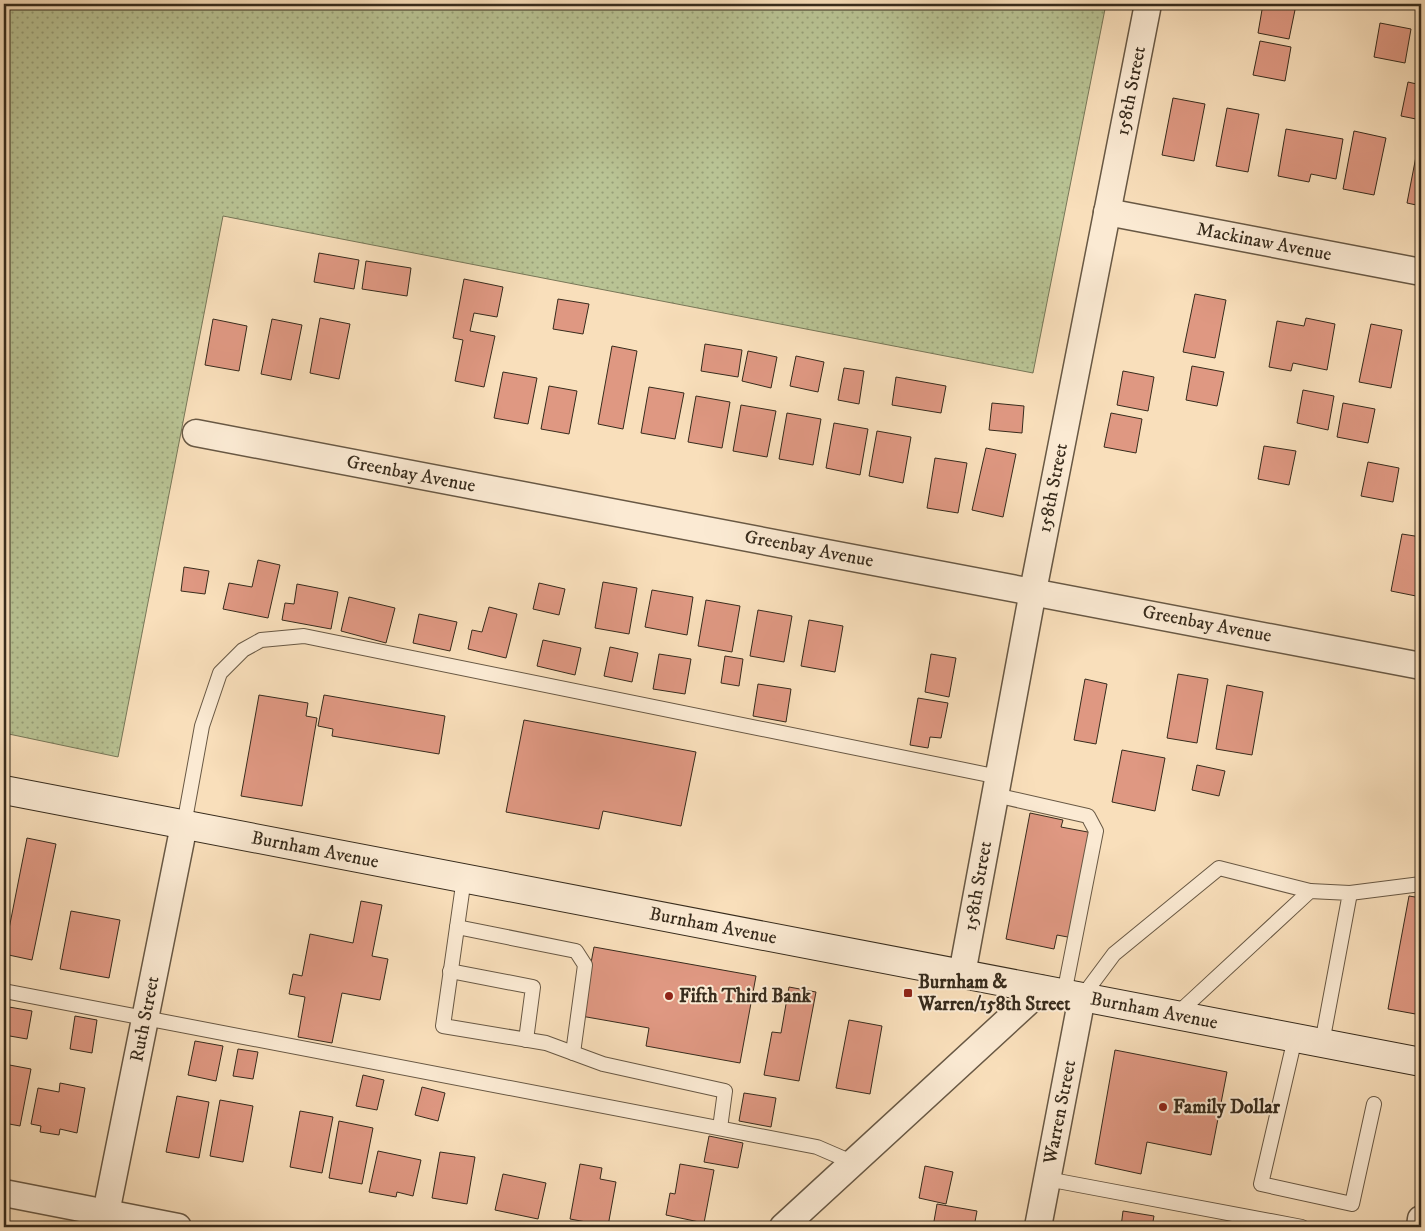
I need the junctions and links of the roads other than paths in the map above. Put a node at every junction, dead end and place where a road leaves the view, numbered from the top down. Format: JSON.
{"nodes":[{"id":1,"x":1148,"y":4,"type":"edge"},
{"id":2,"x":1107,"y":212,"type":"junction"},
{"id":3,"x":1421,"y":272,"type":"edge"},
{"id":4,"x":196,"y":433,"type":"dead end"},
{"id":5,"x":1033,"y":591,"type":"junction"},
{"id":6,"x":1421,"y":666,"type":"edge"},
{"id":7,"x":997,"y":786,"type":"junction"},
{"id":8,"x":4,"y":790,"type":"edge"},
{"id":9,"x":184,"y":825,"type":"junction"},
{"id":10,"x":464,"y":878,"type":"junction"},
{"id":11,"x":1421,"y":884,"type":"edge"},
{"id":12,"x":1310,"y":891,"type":"junction"},
{"id":13,"x":1350,"y":893,"type":"junction"},
{"id":14,"x":457,"y":927,"type":"junction"},
{"id":15,"x":450,"y":971,"type":"junction"},
{"id":16,"x":962,"y":974,"type":"junction"},
{"id":17,"x":4,"y":991,"type":"edge"},
{"id":18,"x":1063,"y":993,"type":"junction"},
{"id":19,"x":1176,"y":1015,"type":"junction"},
{"id":20,"x":146,"y":1016,"type":"junction"},
{"id":21,"x":1295,"y":1038,"type":"junction"},
{"id":22,"x":526,"y":1040,"type":"junction"},
{"id":23,"x":1322,"y":1043,"type":"junction"},
{"id":24,"x":573,"y":1053,"type":"junction"},
{"id":25,"x":1421,"y":1062,"type":"edge"},
{"id":26,"x":1374,"y":1104,"type":"dead end"},
{"id":27,"x":720,"y":1128,"type":"junction"},
{"id":28,"x":854,"y":1163,"type":"junction"},
{"id":29,"x":1047,"y":1179,"type":"junction"},
{"id":30,"x":4,"y":1193,"type":"edge"},
{"id":31,"x":106,"y":1213,"type":"junction"},
{"id":32,"x":1421,"y":1219,"type":"edge"},
{"id":33,"x":1230,"y":1221,"type":"edge"},
{"id":34,"x":178,"y":1227,"type":"edge"},
{"id":35,"x":782,"y":1227,"type":"edge"},
{"id":36,"x":1038,"y":1227,"type":"edge"},
{"id":37,"x":1302,"y":1227,"type":"edge"},
{"id":38,"x":1420,"y":1227,"type":"edge"}],
"edges":[{"from":1,"to":2,"type":"street","name":"158th Street"},
{"from":2,"to":3,"type":"street","name":"Mackinaw Avenue"},
{"from":2,"to":5,"type":"street","name":"158th Street"},
{"from":4,"to":5,"type":"street","name":"Greenbay Avenue"},
{"from":5,"to":6,"type":"street","name":"Greenbay Avenue"},
{"from":5,"to":7,"type":"street","name":"158th Street"},
{"from":7,"to":9,"type":"lane"},
{"from":7,"to":16,"type":"street","name":"158th Street"},
{"from":7,"to":18,"type":"lane"},
{"from":8,"to":9,"type":"main road","name":"Burnham Avenue"},
{"from":9,"to":10,"type":"main road","name":"Burnham Avenue"},
{"from":9,"to":20,"type":"street","name":"Ruth Street"},
{"from":10,"to":14,"type":"lane"},
{"from":10,"to":16,"type":"main road","name":"Burnham Avenue"},
{"from":11,"to":13,"type":"lane"},
{"from":12,"to":13,"type":"lane"},
{"from":12,"to":18,"type":"lane"},
{"from":12,"to":19,"type":"lane"},
{"from":13,"to":23,"type":"lane"},
{"from":14,"to":15,"type":"lane"},
{"from":14,"to":24,"type":"lane"},
{"from":15,"to":22,"type":"lane"},
{"from":15,"to":22,"type":"lane"},
{"from":16,"to":18,"type":"main road","name":"Burnham Avenue"},
{"from":17,"to":20,"type":"lane"},
{"from":18,"to":19,"type":"main road","name":"Burnham Avenue"},
{"from":18,"to":28,"type":"street"},
{"from":18,"to":29,"type":"street","name":"Warren Street"},
{"from":19,"to":21,"type":"main road","name":"Burnham Avenue"},
{"from":20,"to":27,"type":"lane"},
{"from":20,"to":31,"type":"street","name":"Ruth Street"},
{"from":21,"to":23,"type":"main road","name":"Burnham Avenue"},
{"from":21,"to":26,"type":"lane"},
{"from":22,"to":24,"type":"lane"},
{"from":23,"to":25,"type":"main road","name":"Burnham Avenue"},
{"from":24,"to":27,"type":"lane"},
{"from":27,"to":28,"type":"lane"},
{"from":28,"to":35,"type":"street"},
{"from":29,"to":33,"type":"lane"},
{"from":29,"to":36,"type":"street","name":"Warren Street"},
{"from":30,"to":31,"type":"street"},
{"from":31,"to":34,"type":"street"},
{"from":32,"to":38,"type":"street"},
{"from":33,"to":37,"type":"lane"}]}
